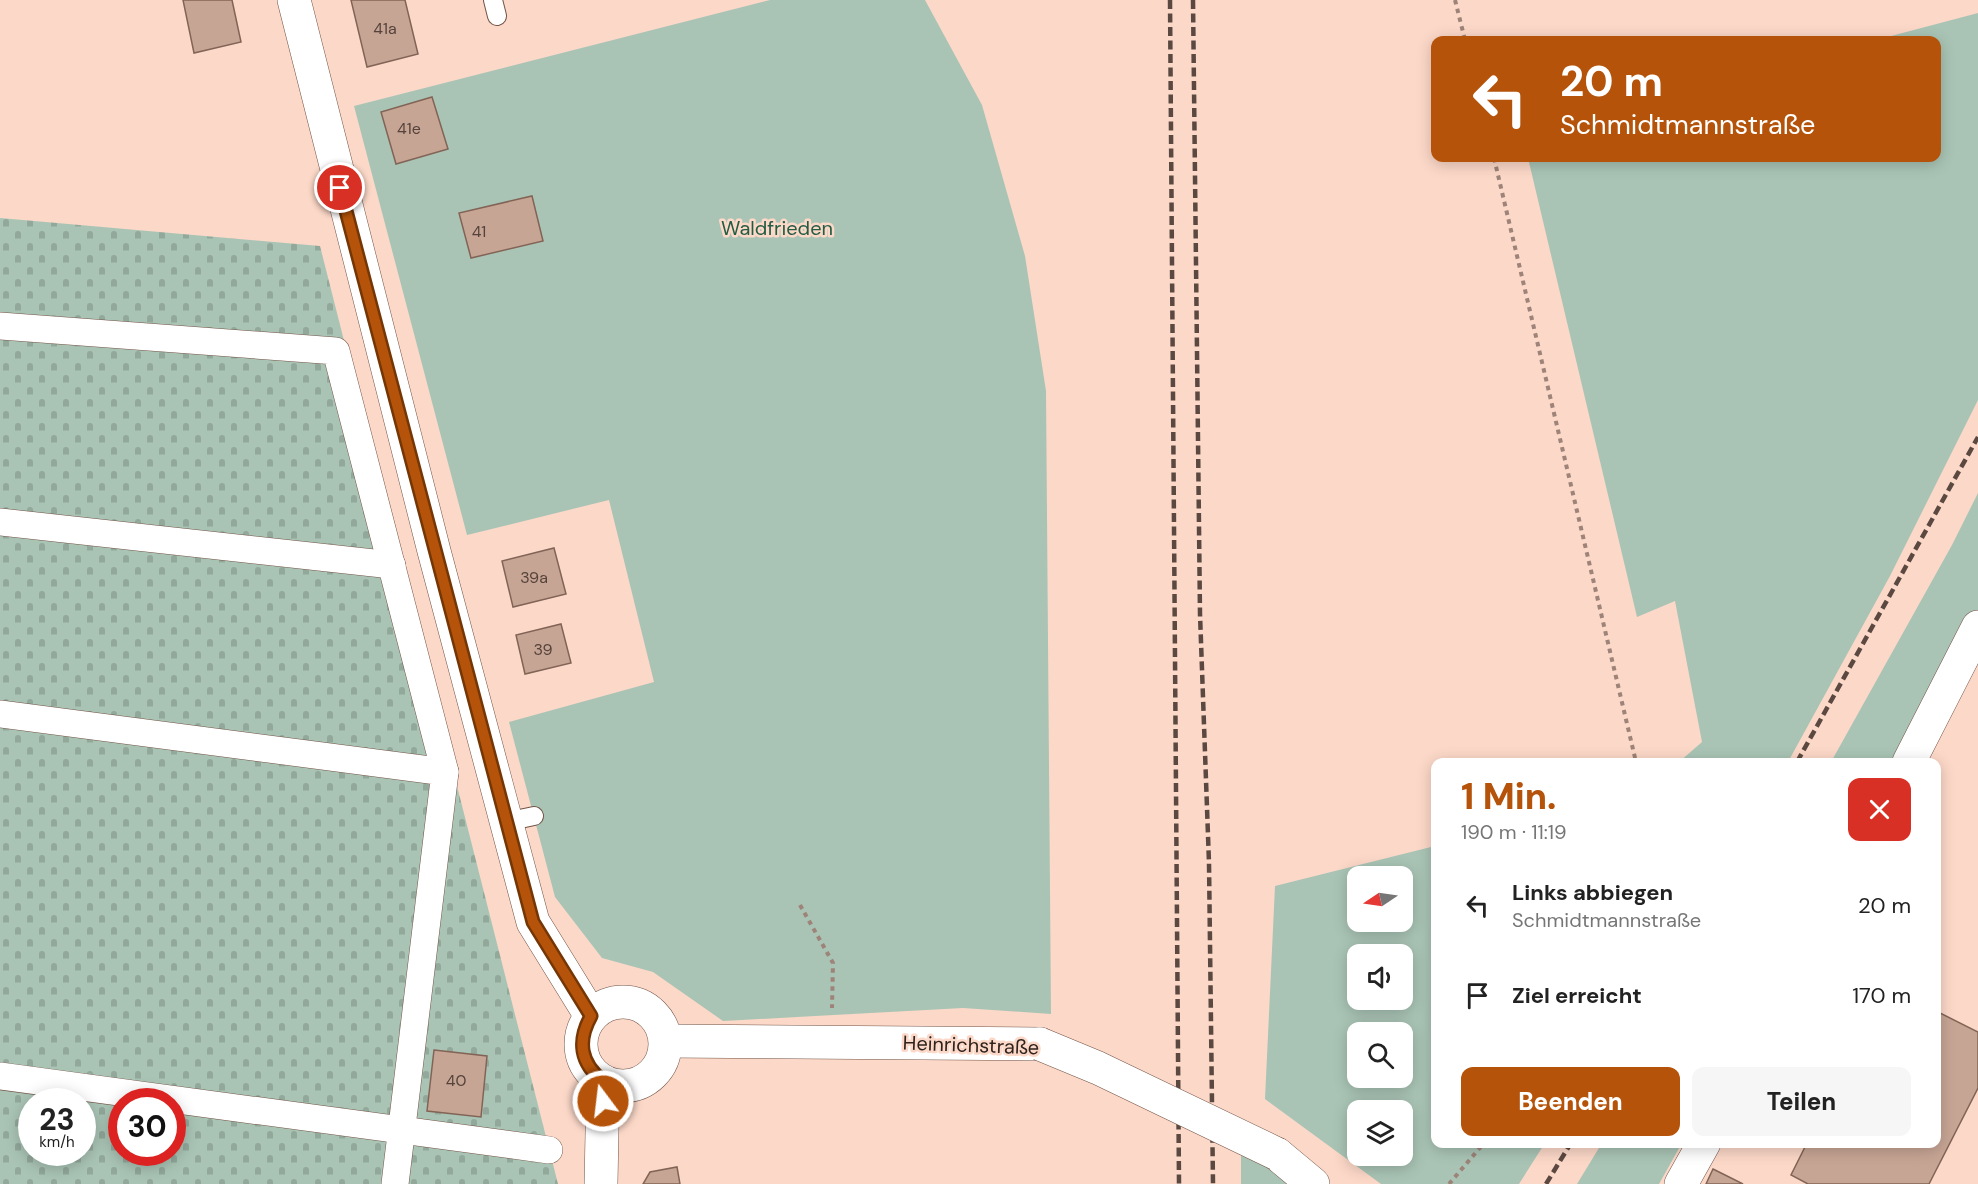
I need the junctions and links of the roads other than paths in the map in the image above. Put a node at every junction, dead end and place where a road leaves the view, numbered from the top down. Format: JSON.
{"nodes":[{"id":1,"x":294,"y":0,"type":"edge"},
{"id":2,"x":0,"y":326,"type":"edge"},
{"id":3,"x":0,"y":522,"type":"edge"},
{"id":4,"x":392,"y":565,"type":"junction"},
{"id":5,"x":1978,"y":627,"type":"edge"},
{"id":6,"x":0,"y":714,"type":"edge"},
{"id":7,"x":1911,"y":758,"type":"edge"},
{"id":8,"x":445,"y":772,"type":"junction"},
{"id":9,"x":591,"y":1016,"type":"junction"},
{"id":10,"x":666,"y":1041,"type":"junction"},
{"id":11,"x":0,"y":1076,"type":"edge"},
{"id":12,"x":603,"y":1081,"type":"junction"},
{"id":13,"x":403,"y":1130,"type":"junction"},
{"id":14,"x":1701,"y":1148,"type":"edge"},
{"id":15,"x":549,"y":1149,"type":"dead end"},
{"id":16,"x":395,"y":1184,"type":"edge"},
{"id":17,"x":601,"y":1184,"type":"edge"},
{"id":18,"x":1313,"y":1184,"type":"edge"},
{"id":19,"x":1680,"y":1184,"type":"edge"}],
"edges":[{"from":1,"to":9,"type":"street"},
{"from":2,"to":4,"type":"street"},
{"from":3,"to":4,"type":"street"},
{"from":4,"to":8,"type":"street"},
{"from":5,"to":7,"type":"street"},
{"from":6,"to":8,"type":"street"},
{"from":8,"to":13,"type":"street"},
{"from":9,"to":10,"type":"street"},
{"from":9,"to":12,"type":"street"},
{"from":10,"to":12,"type":"street"},
{"from":10,"to":18,"type":"street","name":"Heinrichstraße","bridge":true},
{"from":11,"to":13,"type":"street"},
{"from":12,"to":17,"type":"street"},
{"from":13,"to":15,"type":"street"},
{"from":13,"to":16,"type":"street"},
{"from":14,"to":19,"type":"street"}]}
